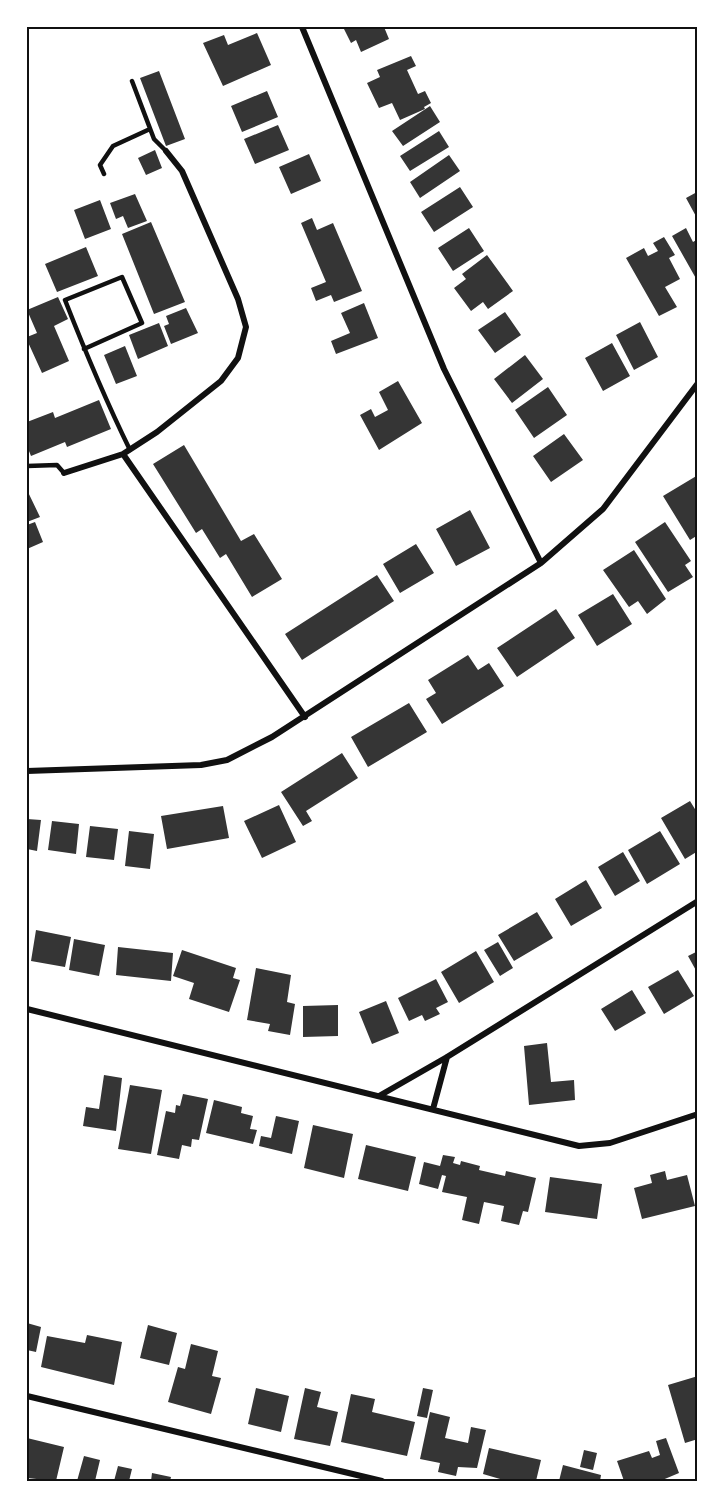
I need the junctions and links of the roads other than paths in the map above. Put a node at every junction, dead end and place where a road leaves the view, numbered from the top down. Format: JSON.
{"nodes":[{"id":1,"x":302,"y":27,"type":"edge"},
{"id":2,"x":132,"y":81,"type":"dead end"},
{"id":3,"x":150,"y":129,"type":"junction"},
{"id":4,"x":166,"y":151,"type":"joint"},
{"id":5,"x":104,"y":174,"type":"dead end"},
{"id":6,"x":84,"y":349,"type":"junction"},
{"id":7,"x":698,"y":383,"type":"edge"},
{"id":8,"x":130,"y":450,"type":"junction"},
{"id":9,"x":123,"y":454,"type":"junction"},
{"id":10,"x":27,"y":466,"type":"edge"},
{"id":11,"x":64,"y":473,"type":"joint"},
{"id":12,"x":541,"y":562,"type":"junction"},
{"id":13,"x":305,"y":717,"type":"junction"},
{"id":14,"x":27,"y":771,"type":"edge"},
{"id":15,"x":698,"y":901,"type":"edge"},
{"id":16,"x":27,"y":1009,"type":"edge"},
{"id":17,"x":447,"y":1057,"type":"junction"},
{"id":18,"x":378,"y":1096,"type":"junction"},
{"id":19,"x":433,"y":1109,"type":"junction"},
{"id":20,"x":698,"y":1114,"type":"edge"},
{"id":21,"x":27,"y":1396,"type":"edge"},
{"id":22,"x":382,"y":1481,"type":"edge"}],
"edges":[{"from":1,"to":12,"type":"street"},
{"from":2,"to":3,"type":"lane"},
{"from":3,"to":4,"type":"lane"},
{"from":3,"to":5,"type":"lane"},
{"from":4,"to":8,"type":"street"},
{"from":6,"to":6,"type":"lane"},
{"from":6,"to":8,"type":"lane"},
{"from":7,"to":12,"type":"street"},
{"from":8,"to":9,"type":"street"},
{"from":9,"to":11,"type":"street"},
{"from":9,"to":13,"type":"street"},
{"from":10,"to":11,"type":"lane"},
{"from":12,"to":13,"type":"street"},
{"from":13,"to":14,"type":"street"},
{"from":15,"to":17,"type":"street"},
{"from":16,"to":18,"type":"street"},
{"from":17,"to":18,"type":"street"},
{"from":17,"to":19,"type":"street"},
{"from":18,"to":19,"type":"street"},
{"from":19,"to":20,"type":"street"},
{"from":21,"to":22,"type":"street"}]}
